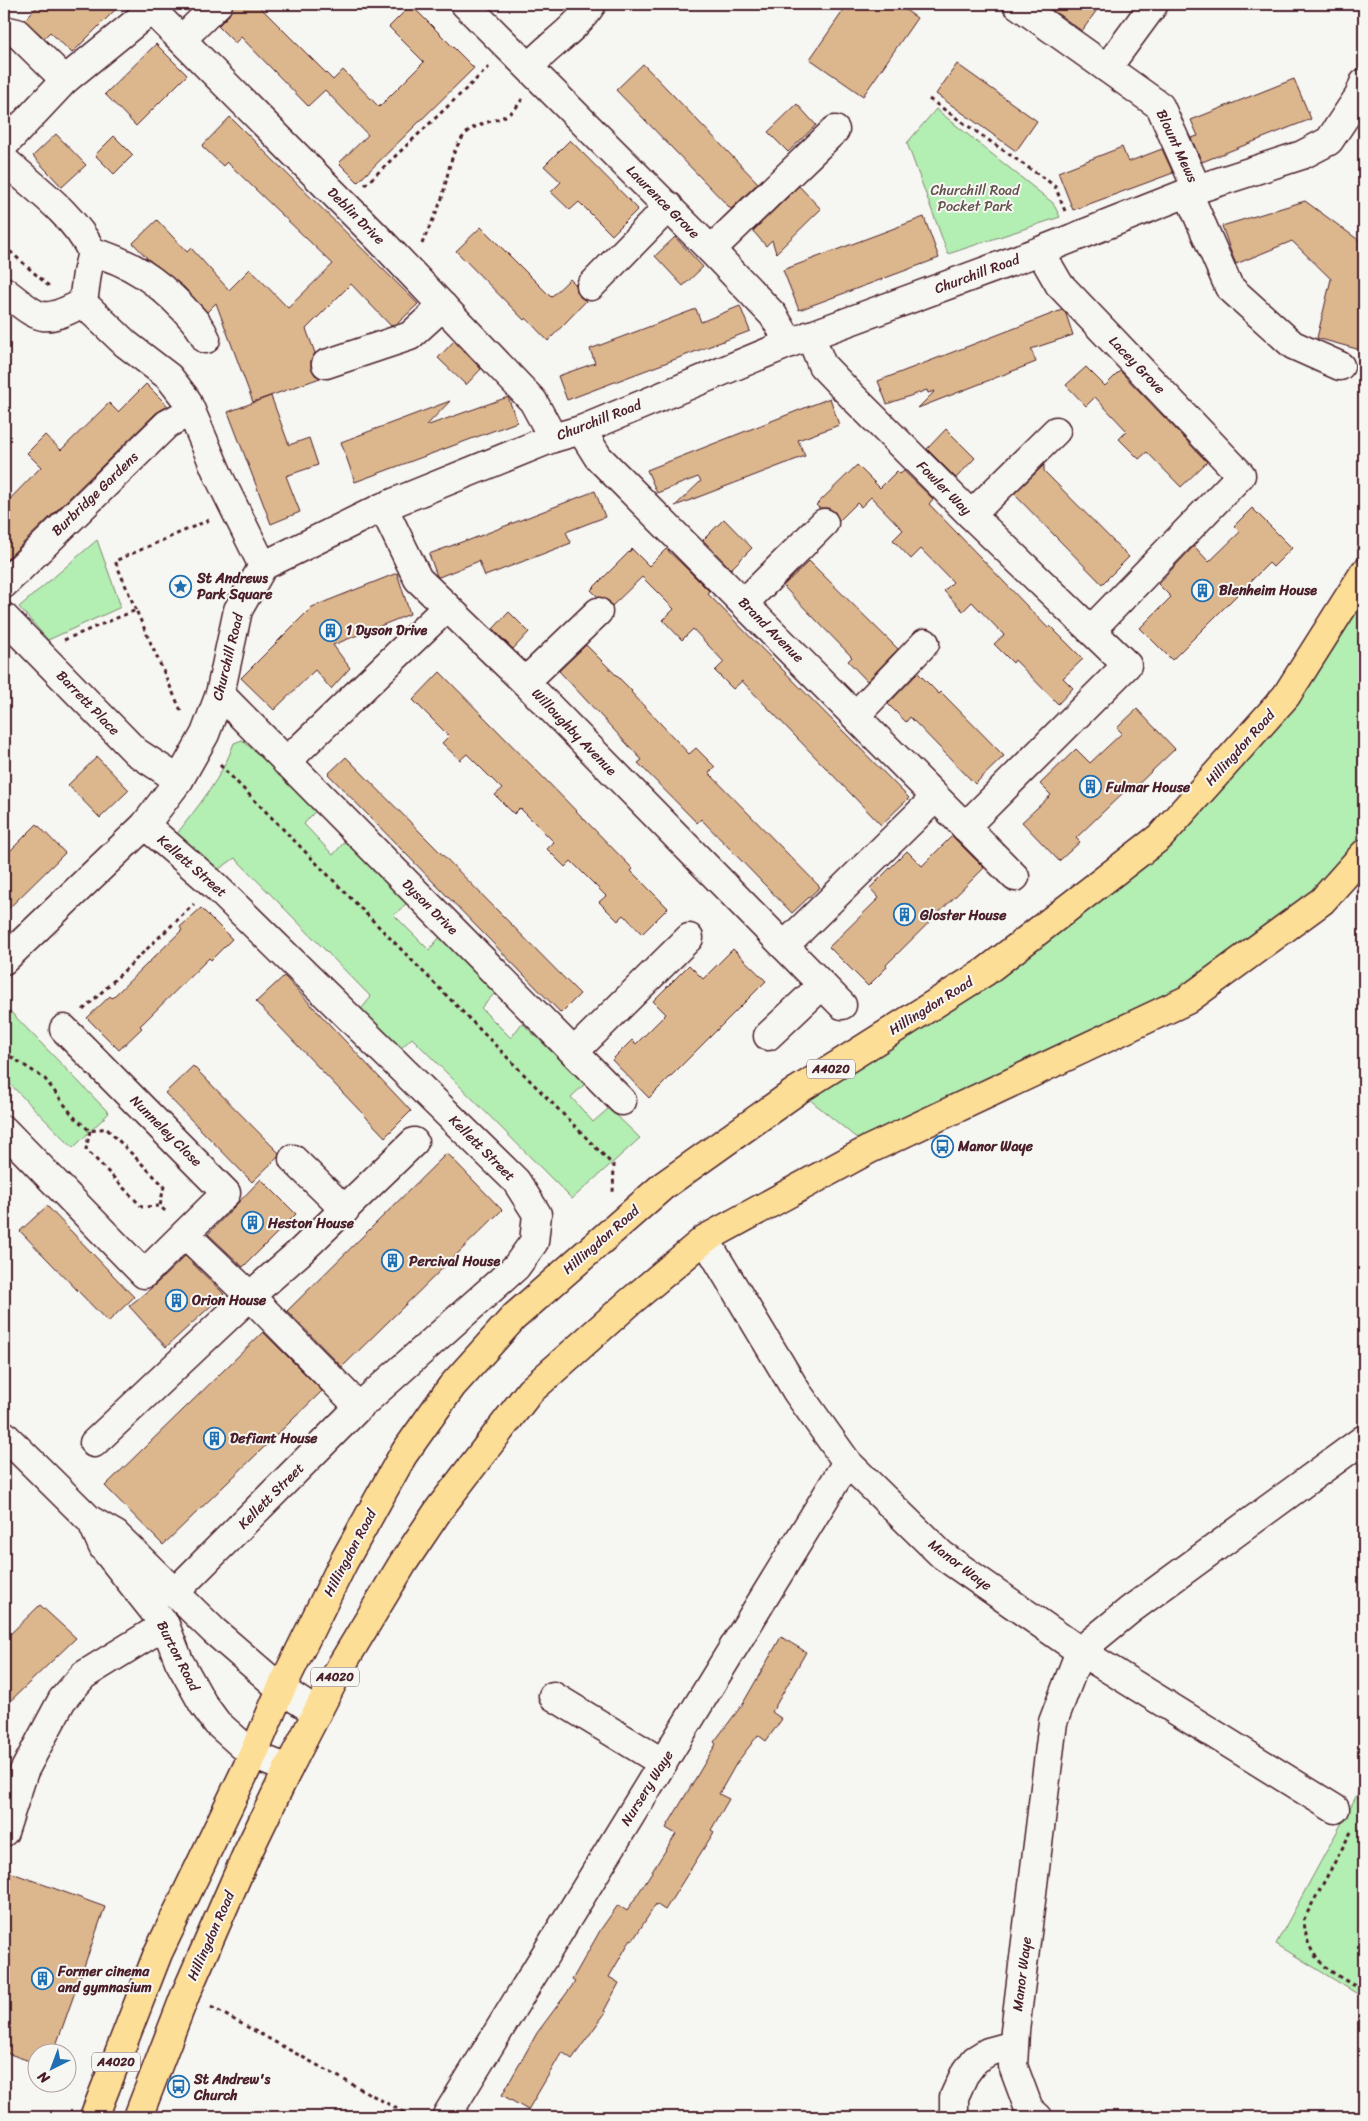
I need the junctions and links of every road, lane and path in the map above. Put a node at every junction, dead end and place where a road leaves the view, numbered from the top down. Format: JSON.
{"nodes":[{"id":1,"x":218,"y":4,"type":"edge"},
{"id":2,"x":466,"y":4,"type":"edge"},
{"id":3,"x":592,"y":4,"type":"edge"},
{"id":4,"x":1017,"y":4,"type":"edge"},
{"id":5,"x":1154,"y":4,"type":"edge"},
{"id":6,"x":149,"y":6,"type":"edge"},
{"id":7,"x":4,"y":30,"type":"edge"},
{"id":8,"x":182,"y":39,"type":"junction"},
{"id":9,"x":509,"y":48,"type":"junction"},
{"id":10,"x":1107,"y":68,"type":"junction"},
{"id":11,"x":532,"y":71,"type":"junction"},
{"id":12,"x":65,"y":80,"type":"junction"},
{"id":13,"x":1364,"y":83,"type":"edge"},
{"id":14,"x":929,"y":99,"type":"dead end"},
{"id":15,"x":835,"y":130,"type":"dead end"},
{"id":16,"x":4,"y":145,"type":"edge"},
{"id":17,"x":4,"y":160,"type":"edge"},
{"id":18,"x":1193,"y":191,"type":"junction"},
{"id":19,"x":344,"y":204,"type":"junction"},
{"id":20,"x":669,"y":206,"type":"junction"},
{"id":21,"x":1075,"y":237,"type":"junction"},
{"id":22,"x":4,"y":246,"type":"edge"},
{"id":23,"x":711,"y":250,"type":"junction"},
{"id":24,"x":1040,"y":251,"type":"junction"},
{"id":25,"x":92,"y":252,"type":"junction"},
{"id":26,"x":407,"y":269,"type":"junction"},
{"id":27,"x":591,"y":286,"type":"dead end"},
{"id":28,"x":4,"y":291,"type":"edge"},
{"id":29,"x":83,"y":303,"type":"junction"},
{"id":30,"x":443,"y":306,"type":"junction"},
{"id":31,"x":206,"y":339,"type":"dead end"},
{"id":32,"x":800,"y":339,"type":"junction"},
{"id":33,"x":326,"y":364,"type":"dead end"},
{"id":34,"x":1340,"y":366,"type":"dead end"},
{"id":35,"x":191,"y":411,"type":"junction"},
{"id":36,"x":581,"y":430,"type":"junction"},
{"id":37,"x":1056,"y":431,"type":"dead end"},
{"id":38,"x":553,"y":438,"type":"junction"},
{"id":39,"x":383,"y":507,"type":"junction"},
{"id":40,"x":235,"y":509,"type":"junction"},
{"id":41,"x":971,"y":515,"type":"junction"},
{"id":42,"x":824,"y":523,"type":"dead end"},
{"id":43,"x":263,"y":566,"type":"junction"},
{"id":44,"x":1364,"y":573,"type":"edge"},
{"id":45,"x":4,"y":584,"type":"edge"},
{"id":46,"x":744,"y":603,"type":"junction"},
{"id":47,"x":447,"y":607,"type":"junction"},
{"id":48,"x":136,"y":610,"type":"junction"},
{"id":49,"x":598,"y":612,"type":"dead end"},
{"id":50,"x":4,"y":617,"type":"edge"},
{"id":51,"x":1091,"y":630,"type":"junction"},
{"id":52,"x":925,"y":643,"type":"dead end"},
{"id":53,"x":37,"y":651,"type":"junction"},
{"id":54,"x":525,"y":682,"type":"junction"},
{"id":55,"x":220,"y":694,"type":"junction"},
{"id":56,"x":855,"y":716,"type":"junction"},
{"id":57,"x":198,"y":749,"type":"junction"},
{"id":58,"x":286,"y":762,"type":"junction"},
{"id":59,"x":179,"y":780,"type":"junction"},
{"id":60,"x":935,"y":798,"type":"junction"},
{"id":61,"x":145,"y":825,"type":"junction"},
{"id":62,"x":965,"y":827,"type":"junction"},
{"id":63,"x":1364,"y":854,"type":"edge"},
{"id":64,"x":1015,"y":877,"type":"dead end"},
{"id":65,"x":214,"y":884,"type":"junction"},
{"id":66,"x":689,"y":938,"type":"dead end"},
{"id":67,"x":784,"y":946,"type":"junction"},
{"id":68,"x":4,"y":960,"type":"edge"},
{"id":69,"x":822,"y":985,"type":"junction"},
{"id":70,"x":842,"y":1005,"type":"dead end"},
{"id":71,"x":64,"y":1028,"type":"joint"},
{"id":72,"x":768,"y":1036,"type":"dead end"},
{"id":73,"x":4,"y":1052,"type":"edge"},
{"id":74,"x":574,"y":1052,"type":"junction"},
{"id":75,"x":622,"y":1101,"type":"dead end"},
{"id":76,"x":4,"y":1130,"type":"edge"},
{"id":77,"x":90,"y":1131,"type":"junction"},
{"id":78,"x":414,"y":1142,"type":"dead end"},
{"id":79,"x":293,"y":1158,"type":"dead end"},
{"id":80,"x":612,"y":1196,"type":"dead end"},
{"id":81,"x":160,"y":1206,"type":"junction"},
{"id":82,"x":345,"y":1210,"type":"junction"},
{"id":83,"x":185,"y":1234,"type":"junction"},
{"id":84,"x":705,"y":1239,"type":"junction"},
{"id":85,"x":250,"y":1296,"type":"junction"},
{"id":86,"x":359,"y":1408,"type":"junction"},
{"id":87,"x":4,"y":1435,"type":"edge"},
{"id":88,"x":1364,"y":1439,"type":"edge"},
{"id":89,"x":94,"y":1443,"type":"dead end"},
{"id":90,"x":847,"y":1462,"type":"junction"},
{"id":91,"x":90,"y":1520,"type":"junction"},
{"id":92,"x":174,"y":1593,"type":"junction"},
{"id":93,"x":165,"y":1625,"type":"junction"},
{"id":94,"x":1080,"y":1651,"type":"junction"},
{"id":95,"x":281,"y":1689,"type":"junction"},
{"id":96,"x":553,"y":1696,"type":"dead end"},
{"id":97,"x":316,"y":1712,"type":"junction"},
{"id":98,"x":253,"y":1755,"type":"junction"},
{"id":99,"x":663,"y":1763,"type":"junction"},
{"id":100,"x":288,"y":1769,"type":"junction"},
{"id":101,"x":1335,"y":1809,"type":"joint"},
{"id":102,"x":4,"y":1832,"type":"edge"},
{"id":103,"x":1364,"y":1992,"type":"edge"},
{"id":104,"x":186,"y":1993,"type":"junction"},
{"id":105,"x":1014,"y":2046,"type":"junction"},
{"id":106,"x":448,"y":2116,"type":"edge"},
{"id":107,"x":94,"y":2117,"type":"edge"},
{"id":108,"x":138,"y":2117,"type":"edge"},
{"id":109,"x":412,"y":2117,"type":"edge"},
{"id":110,"x":954,"y":2117,"type":"edge"},
{"id":111,"x":1038,"y":2117,"type":"edge"}],
"edges":[{"from":1,"to":8,"type":"street"},
{"from":2,"to":9,"type":"street","name":"Lawrence Grove"},
{"from":3,"to":11,"type":"street"},
{"from":4,"to":10,"type":"street","name":"Blount Mews"},
{"from":5,"to":10,"type":"street"},
{"from":6,"to":8,"type":"street","name":"Deblin Drive"},
{"from":6,"to":12,"type":"street"},
{"from":7,"to":12,"type":"street"},
{"from":8,"to":19,"type":"street","name":"Deblin Drive"},
{"from":9,"to":11,"type":"street","name":"Lawrence Grove"},
{"from":9,"to":19,"type":"path"},
{"from":10,"to":18,"type":"street","name":"Blount Mews"},
{"from":11,"to":20,"type":"street","name":"Lawrence Grove"},
{"from":11,"to":26,"type":"path"},
{"from":12,"to":16,"type":"street"},
{"from":13,"to":18,"type":"street","name":"Churchill Road"},
{"from":14,"to":21,"type":"path"},
{"from":15,"to":23,"type":"street"},
{"from":17,"to":25,"type":"street"},
{"from":18,"to":21,"type":"street","name":"Churchill Road"},
{"from":18,"to":34,"type":"street","name":"Blount Mews"},
{"from":19,"to":26,"type":"street","name":"Deblin Drive"},
{"from":20,"to":23,"type":"street","name":"Lawrence Grove"},
{"from":20,"to":27,"type":"street"},
{"from":21,"to":24,"type":"street","name":"Churchill Road"},
{"from":22,"to":29,"type":"path"},
{"from":23,"to":32,"type":"street","name":"Lawrence Grove"},
{"from":24,"to":32,"type":"street","name":"Churchill Road"},
{"from":24,"to":51,"type":"street","name":"Lacey Grove"},
{"from":25,"to":29,"type":"street"},
{"from":25,"to":31,"type":"street"},
{"from":26,"to":30,"type":"street","name":"Deblin Drive"},
{"from":28,"to":29,"type":"street"},
{"from":29,"to":35,"type":"street"},
{"from":30,"to":33,"type":"street"},
{"from":30,"to":38,"type":"street","name":"Deblin Drive"},
{"from":32,"to":36,"type":"street","name":"Churchill Road"},
{"from":32,"to":41,"type":"street","name":"Fowler Way"},
{"from":35,"to":40,"type":"street"},
{"from":35,"to":45,"type":"street","name":"Burbridge Gardens"},
{"from":36,"to":38,"type":"street","name":"Churchill Road"},
{"from":36,"to":46,"type":"street","name":"Brand Avenue"},
{"from":37,"to":41,"type":"street"},
{"from":38,"to":39,"type":"street","name":"Churchill Road"},
{"from":39,"to":43,"type":"street","name":"Churchill Road"},
{"from":39,"to":47,"type":"street","name":"Willoughby Avenue"},
{"from":40,"to":43,"type":"street"},
{"from":40,"to":48,"type":"path"},
{"from":41,"to":51,"type":"street","name":"Fowler Way"},
{"from":42,"to":46,"type":"street"},
{"from":43,"to":55,"type":"street","name":"Churchill Road"},
{"from":44,"to":95,"type":"main road","name":"Hillingdon Road","number":"A4020"},
{"from":46,"to":56,"type":"street","name":"Brand Avenue"},
{"from":47,"to":54,"type":"street","name":"Willoughby Avenue"},
{"from":47,"to":58,"type":"street"},
{"from":48,"to":53,"type":"path"},
{"from":48,"to":57,"type":"path"},
{"from":49,"to":54,"type":"street"},
{"from":50,"to":53,"type":"street","name":"Barrett Place"},
{"from":51,"to":62,"type":"street","name":"Fowler Way"},
{"from":52,"to":56,"type":"street"},
{"from":53,"to":59,"type":"street","name":"Barrett Place"},
{"from":54,"to":67,"type":"street","name":"Willoughby Avenue"},
{"from":55,"to":57,"type":"street","name":"Churchill Road"},
{"from":55,"to":58,"type":"street","name":"Dyson Drive"},
{"from":56,"to":60,"type":"street","name":"Brand Avenue"},
{"from":57,"to":59,"type":"street","name":"Churchill Road"},
{"from":57,"to":80,"type":"path"},
{"from":58,"to":74,"type":"street","name":"Dyson Drive"},
{"from":59,"to":61,"type":"street","name":"Churchill Road"},
{"from":60,"to":62,"type":"street","name":"Brand Avenue"},
{"from":60,"to":67,"type":"street"},
{"from":61,"to":65,"type":"street","name":"Kellett Street"},
{"from":61,"to":68,"type":"street","name":"Churchill Road"},
{"from":62,"to":64,"type":"street","name":"Brand Avenue"},
{"from":63,"to":84,"type":"main road","name":"Hillingdon Road","number":"A4020"},
{"from":65,"to":71,"type":"path"},
{"from":65,"to":86,"type":"street","name":"Kellett Street"},
{"from":66,"to":74,"type":"street"},
{"from":67,"to":69,"type":"street","name":"Willoughby Avenue"},
{"from":69,"to":70,"type":"street","name":"Willoughby Avenue"},
{"from":69,"to":72,"type":"street"},
{"from":71,"to":83,"type":"street","name":"Nunneley Close"},
{"from":73,"to":77,"type":"path"},
{"from":74,"to":75,"type":"street","name":"Dyson Drive"},
{"from":76,"to":83,"type":"street","name":"Nunneley Close"},
{"from":77,"to":81,"type":"path"},
{"from":77,"to":81,"type":"path"},
{"from":78,"to":82,"type":"street"},
{"from":79,"to":82,"type":"street"},
{"from":81,"to":83,"type":"path"},
{"from":82,"to":85,"type":"street"},
{"from":83,"to":85,"type":"street"},
{"from":84,"to":90,"type":"street","name":"Manor Waye"},
{"from":84,"to":97,"type":"main road","name":"Hillingdon Road","number":"A4020"},
{"from":85,"to":86,"type":"street"},
{"from":85,"to":89,"type":"street"},
{"from":86,"to":92,"type":"street","name":"Kellett Street"},
{"from":87,"to":91,"type":"street","name":"Burton Road"},
{"from":88,"to":94,"type":"street","name":"Manor Waye"},
{"from":90,"to":94,"type":"street","name":"Manor Waye"},
{"from":90,"to":99,"type":"street","name":"Nursery Waye"},
{"from":91,"to":92,"type":"street","name":"Burton Road"},
{"from":91,"to":93,"type":"street","name":"Burton Road"},
{"from":92,"to":95,"type":"street","name":"Burton Road"},
{"from":93,"to":98,"type":"street","name":"Burton Road"},
{"from":93,"to":102,"type":"street"},
{"from":94,"to":101,"type":"street"},
{"from":94,"to":105,"type":"street","name":"Manor Waye"},
{"from":95,"to":97,"type":"street","name":"Burton Road"},
{"from":95,"to":98,"type":"main road","name":"Hillingdon Road","number":"A4020"},
{"from":96,"to":99,"type":"street"},
{"from":97,"to":100,"type":"main road","name":"Hillingdon Road","number":"A4020"},
{"from":98,"to":100,"type":"street","name":"Burton Road"},
{"from":98,"to":107,"type":"main road","name":"Hillingdon Road","number":"A4020"},
{"from":99,"to":106,"type":"street","name":"Nursery Waye"},
{"from":100,"to":104,"type":"main road","name":"Hillingdon Road","number":"A4020"},
{"from":101,"to":103,"type":"path"},
{"from":104,"to":108,"type":"main road","name":"Hillingdon Road","number":"A4020"},
{"from":104,"to":109,"type":"path"},
{"from":105,"to":110,"type":"street"},
{"from":105,"to":111,"type":"street","name":"Manor Waye"}]}
